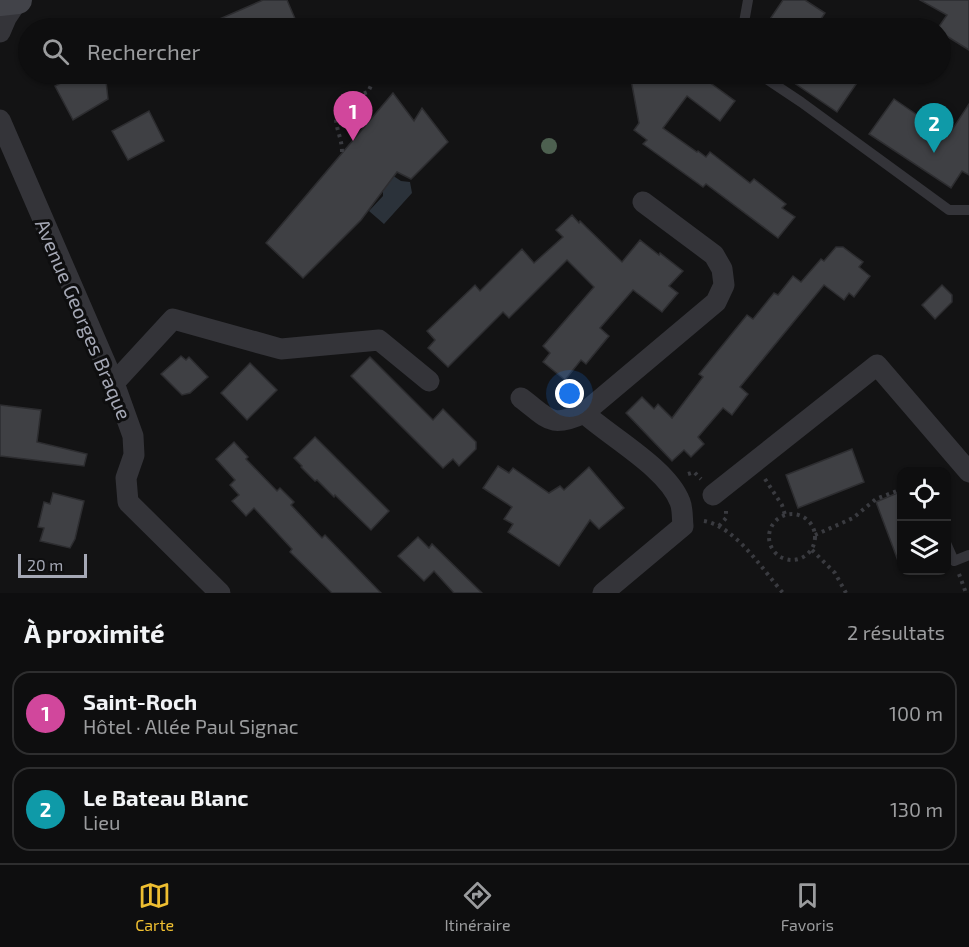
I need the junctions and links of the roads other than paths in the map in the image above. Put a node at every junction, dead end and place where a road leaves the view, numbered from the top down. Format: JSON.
{"nodes":[{"id":1,"x":18,"y":0,"type":"edge"},
{"id":2,"x":748,"y":0,"type":"edge"},
{"id":3,"x":0,"y":2,"type":"edge"},
{"id":4,"x":745,"y":18,"type":"edge"},
{"id":5,"x":0,"y":32,"type":"edge"},
{"id":6,"x":774,"y":84,"type":"edge"},
{"id":7,"x":0,"y":120,"type":"edge"},
{"id":8,"x":643,"y":202,"type":"dead end"},
{"id":9,"x":969,"y":210,"type":"edge"},
{"id":10,"x":429,"y":381,"type":"dead end"},
{"id":11,"x":114,"y":383,"type":"junction"},
{"id":12,"x":520,"y":398,"type":"dead end"},
{"id":13,"x":584,"y":414,"type":"junction"},
{"id":14,"x":969,"y":472,"type":"edge"},
{"id":15,"x":713,"y":495,"type":"dead end"},
{"id":16,"x":951,"y":554,"type":"edge"},
{"id":17,"x":969,"y":555,"type":"edge"},
{"id":18,"x":220,"y":593,"type":"edge"},
{"id":19,"x":603,"y":593,"type":"edge"}],
"edges":[{"from":1,"to":3,"type":"street"},
{"from":1,"to":5,"type":"street"},
{"from":2,"to":4,"type":"lane"},
{"from":6,"to":9,"type":"lane"},
{"from":7,"to":11,"type":"street","name":"Avenue Georges Braque"},
{"from":8,"to":13,"type":"street"},
{"from":10,"to":11,"type":"street"},
{"from":11,"to":18,"type":"street","name":"Avenue Georges Braque"},
{"from":12,"to":13,"type":"street"},
{"from":13,"to":19,"type":"street"},
{"from":14,"to":15,"type":"street"},
{"from":16,"to":17,"type":"lane"}]}
